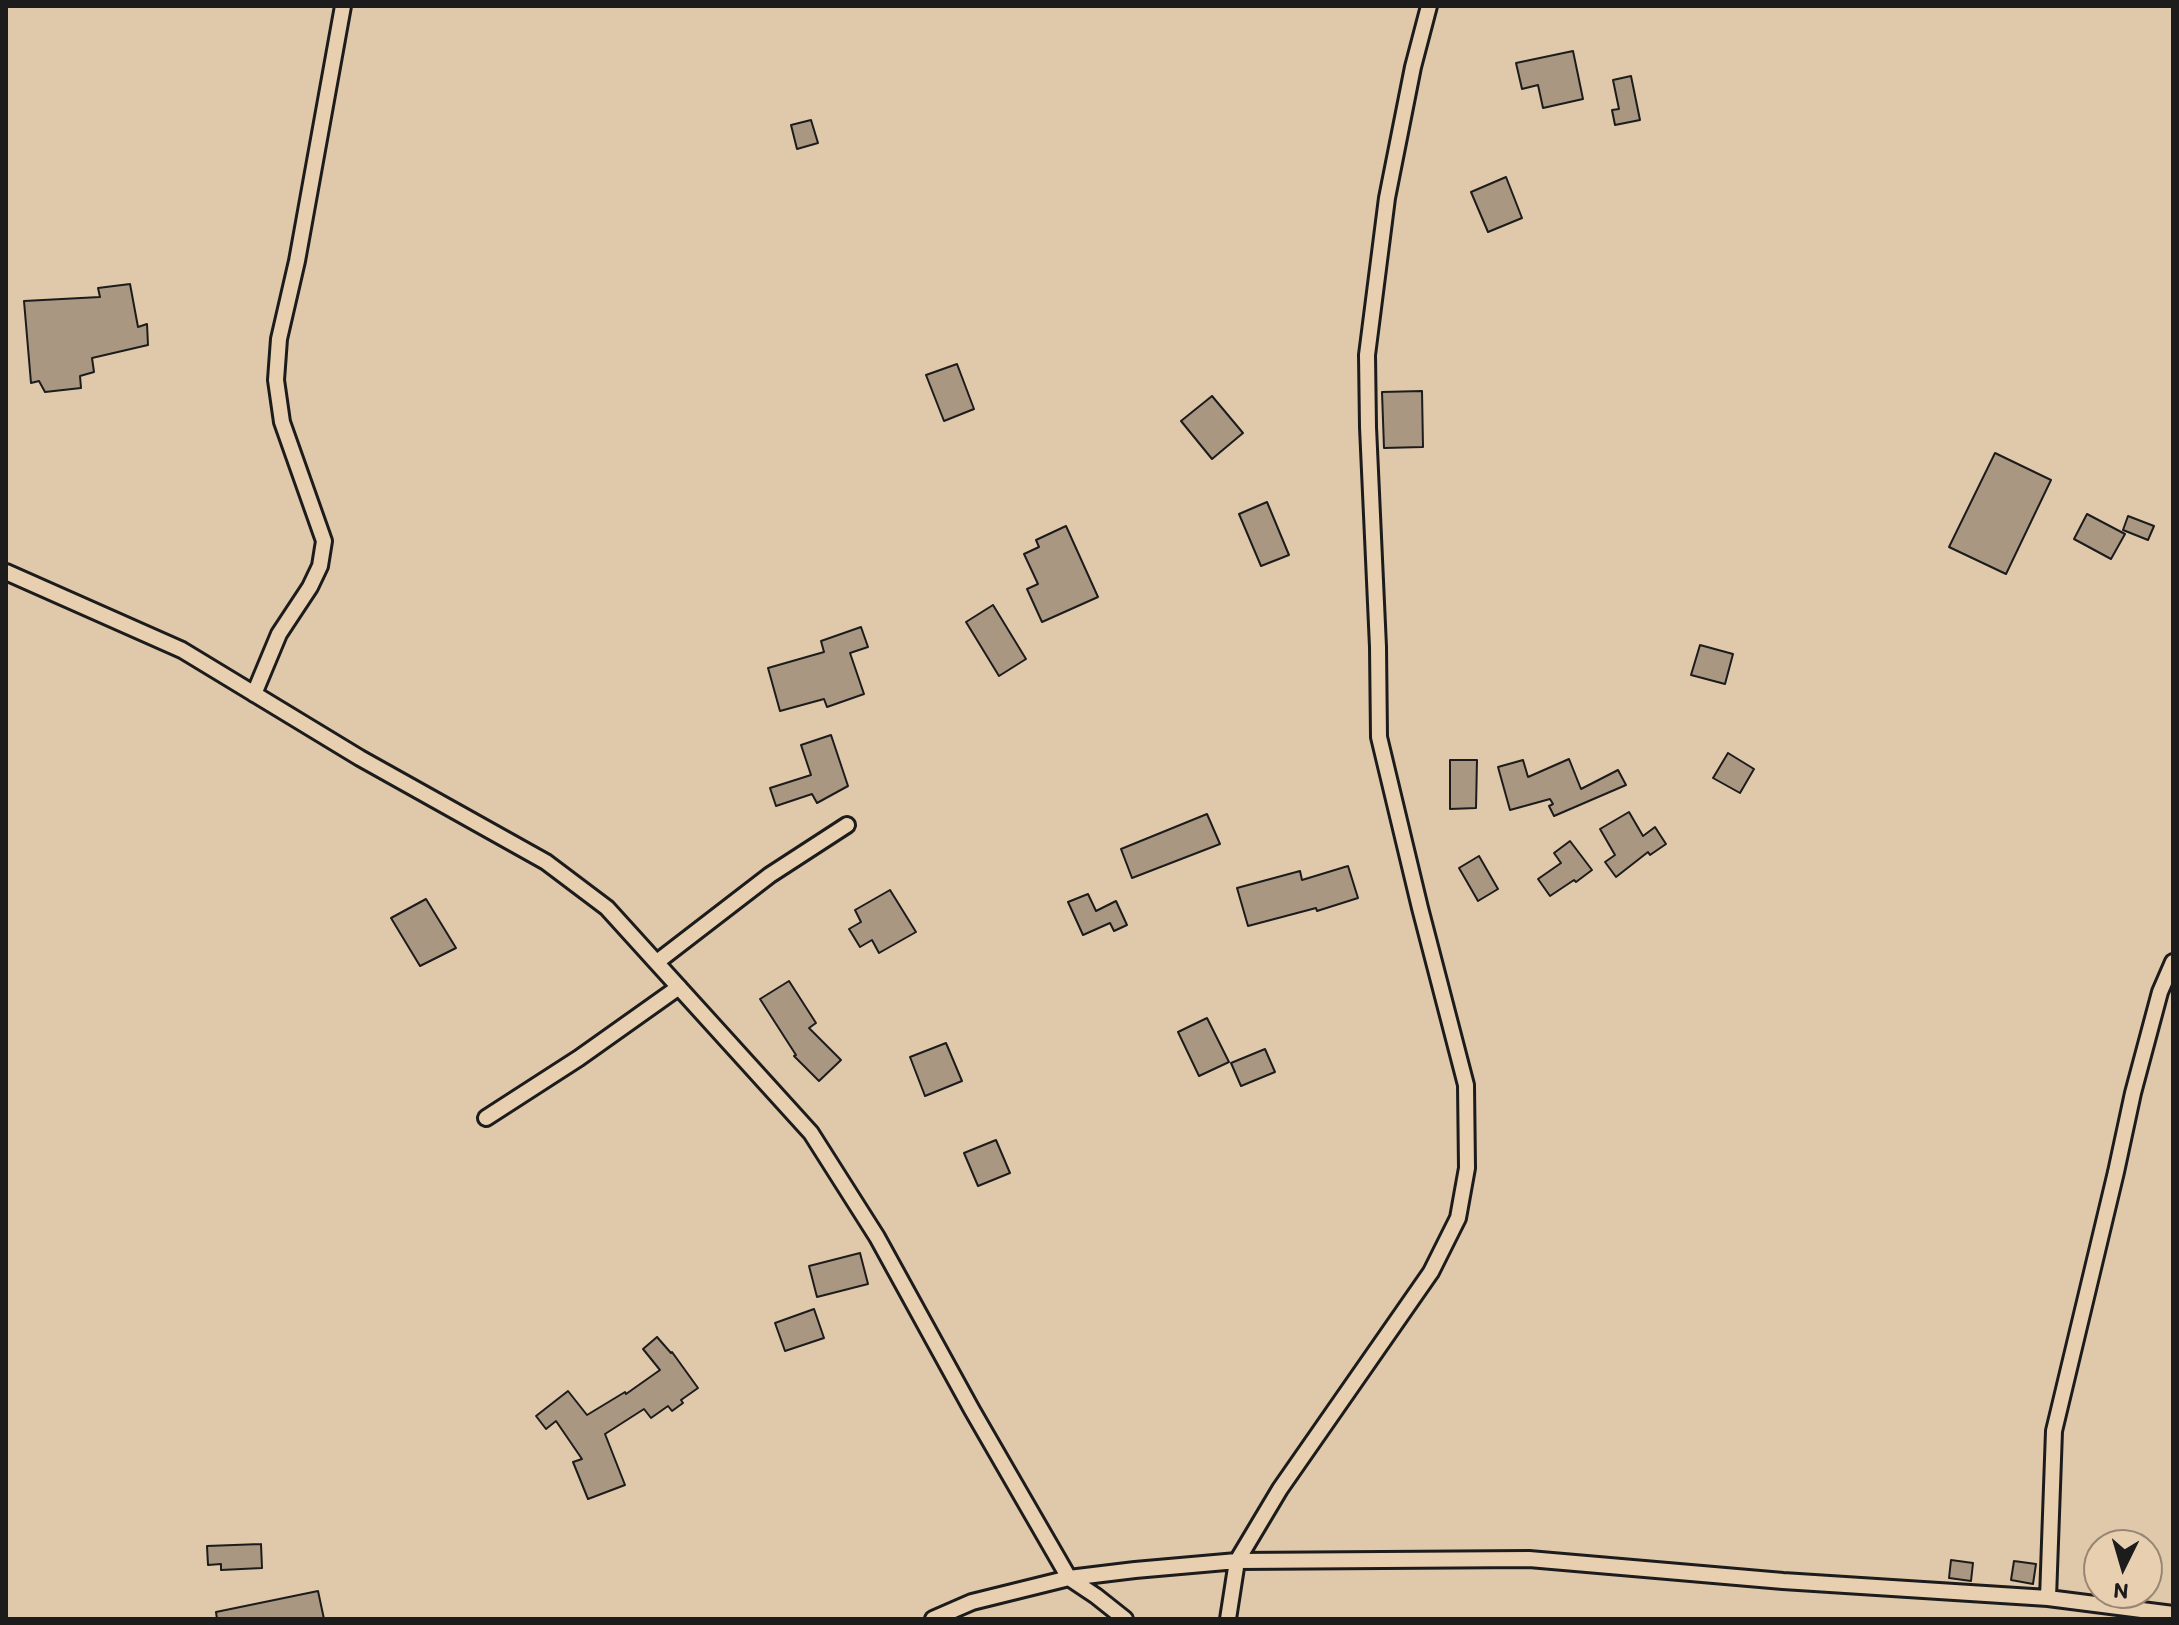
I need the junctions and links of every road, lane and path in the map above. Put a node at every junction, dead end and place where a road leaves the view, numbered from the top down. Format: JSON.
{"nodes":[{"id":1,"x":343,"y":6,"type":"edge"},
{"id":2,"x":1429,"y":6,"type":"edge"},
{"id":3,"x":7,"y":573,"type":"edge"},
{"id":4,"x":254,"y":694,"type":"junction"},
{"id":5,"x":847,"y":825,"type":"dead end"},
{"id":6,"x":657,"y":962,"type":"junction"},
{"id":7,"x":2173,"y":962,"type":"edge"},
{"id":8,"x":679,"y":987,"type":"junction"},
{"id":9,"x":486,"y":1118,"type":"dead end"},
{"id":10,"x":1237,"y":1561,"type":"junction"},
{"id":11,"x":1069,"y":1578,"type":"junction"},
{"id":12,"x":2048,"y":1598,"type":"junction"},
{"id":13,"x":2173,"y":1614,"type":"edge"},
{"id":14,"x":933,"y":1619,"type":"edge"},
{"id":15,"x":1125,"y":1619,"type":"edge"},
{"id":16,"x":1228,"y":1619,"type":"edge"}],
"edges":[{"from":1,"to":4,"type":"street"},
{"from":2,"to":10,"type":"street"},
{"from":3,"to":4,"type":"street"},
{"from":4,"to":6,"type":"street"},
{"from":5,"to":6,"type":"street"},
{"from":6,"to":8,"type":"street"},
{"from":7,"to":12,"type":"street"},
{"from":8,"to":9,"type":"street"},
{"from":8,"to":11,"type":"street"},
{"from":10,"to":11,"type":"street"},
{"from":10,"to":12,"type":"street"},
{"from":10,"to":16,"type":"street"},
{"from":11,"to":14,"type":"street"},
{"from":11,"to":15,"type":"street"},
{"from":12,"to":13,"type":"street"}]}
